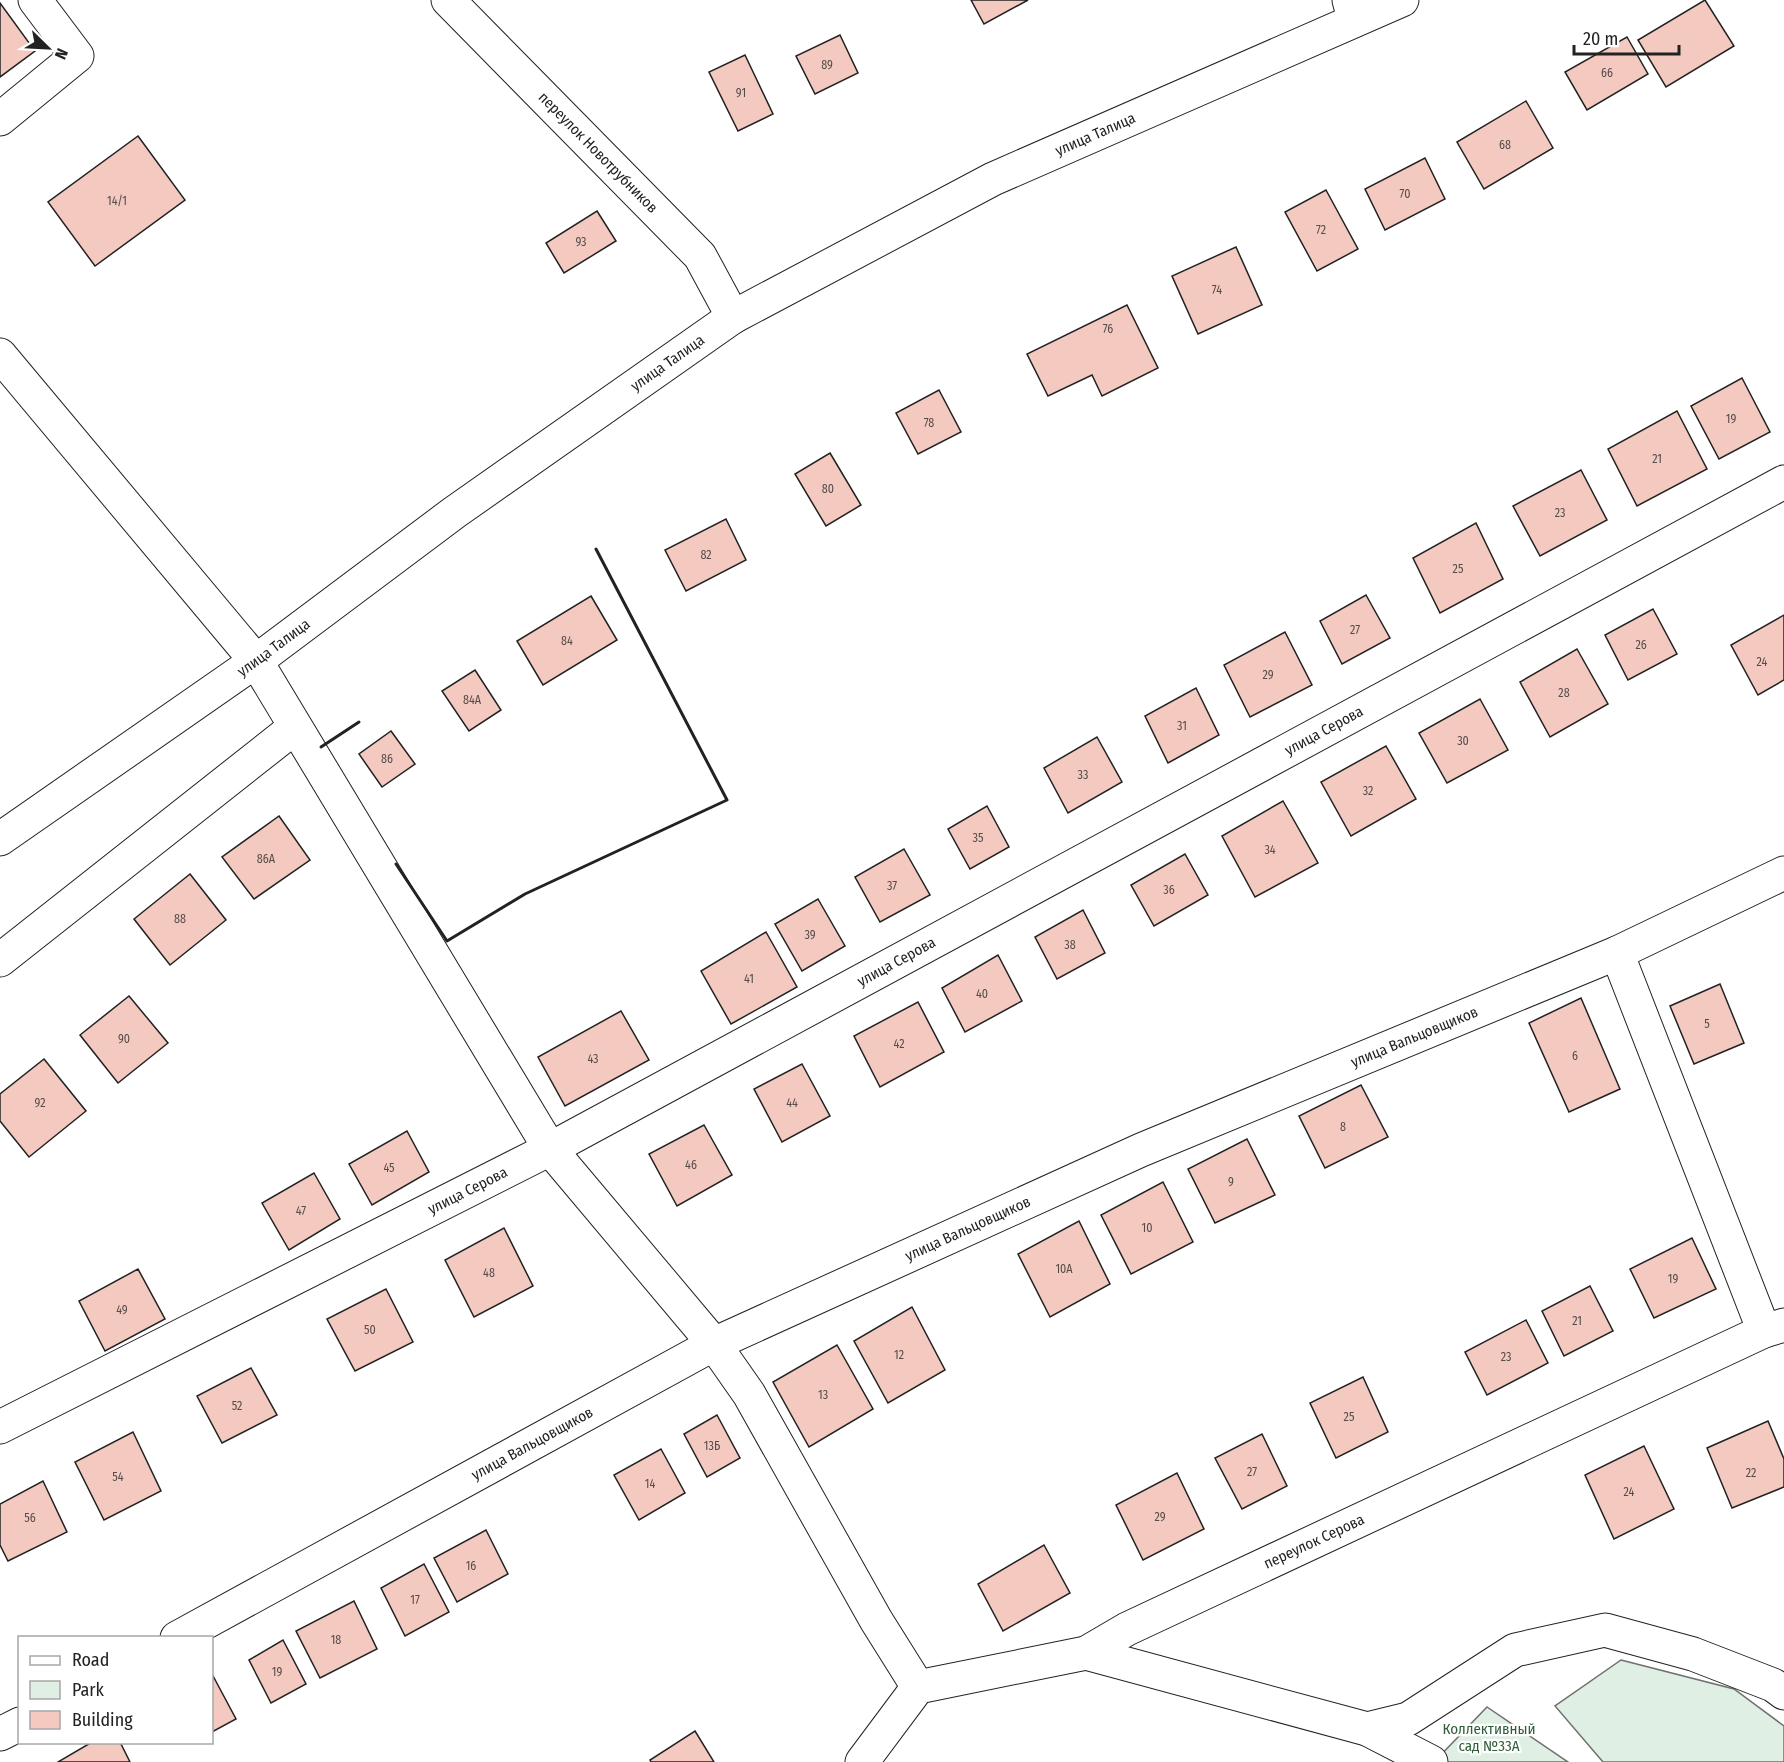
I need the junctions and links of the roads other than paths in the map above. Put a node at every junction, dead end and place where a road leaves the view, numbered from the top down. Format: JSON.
{"nodes":[{"id":1,"x":35,"y":0,"type":"edge"},
{"id":2,"x":448,"y":0,"type":"edge"},
{"id":3,"x":1402,"y":0,"type":"edge"},
{"id":4,"x":1352,"y":10,"type":"edge"},
{"id":5,"x":0,"y":119,"type":"edge"},
{"id":6,"x":733,"y":317,"type":"junction"},
{"id":7,"x":0,"y":355,"type":"edge"},
{"id":8,"x":1784,"y":482,"type":"edge"},
{"id":9,"x":256,"y":661,"type":"junction"},
{"id":10,"x":294,"y":728,"type":"junction"},
{"id":11,"x":5,"y":830,"type":"edge"},
{"id":12,"x":1784,"y":873,"type":"edge"},
{"id":13,"x":1617,"y":953,"type":"junction"},
{"id":14,"x":0,"y":960,"type":"edge"},
{"id":15,"x":550,"y":1149,"type":"junction"},
{"id":16,"x":1774,"y":1328,"type":"edge"},
{"id":17,"x":714,"y":1344,"type":"junction"},
{"id":18,"x":0,"y":1427,"type":"edge"},
{"id":19,"x":181,"y":1636,"type":"edge"},
{"id":20,"x":1086,"y":1653,"type":"junction"},
{"id":21,"x":918,"y":1687,"type":"junction"},
{"id":22,"x":1784,"y":1693,"type":"edge"},
{"id":23,"x":18,"y":1725,"type":"edge"},
{"id":24,"x":1367,"y":1729,"type":"junction"},
{"id":25,"x":0,"y":1734,"type":"edge"},
{"id":26,"x":862,"y":1762,"type":"edge"},
{"id":27,"x":1431,"y":1762,"type":"edge"}],
"edges":[{"from":1,"to":5,"type":"street"},
{"from":2,"to":6,"type":"street","name":"переулок Новотрубников"},
{"from":3,"to":4,"type":"street","name":"улица Талица"},
{"from":4,"to":6,"type":"street","name":"улица Талица"},
{"from":6,"to":9,"type":"street","name":"улица Талица"},
{"from":7,"to":9,"type":"street"},
{"from":8,"to":15,"type":"street","name":"улица Серова"},
{"from":9,"to":10,"type":"street"},
{"from":9,"to":11,"type":"street","name":"улица Талица"},
{"from":10,"to":14,"type":"street"},
{"from":10,"to":15,"type":"street"},
{"from":12,"to":13,"type":"street","name":"улица Вальцовщиков"},
{"from":13,"to":16,"type":"street"},
{"from":13,"to":17,"type":"street","name":"улица Вальцовщиков"},
{"from":15,"to":17,"type":"street"},
{"from":15,"to":18,"type":"street","name":"улица Серова"},
{"from":16,"to":20,"type":"street","name":"переулок Серова"},
{"from":17,"to":19,"type":"street","name":"улица Вальцовщиков"},
{"from":17,"to":21,"type":"street"},
{"from":20,"to":21,"type":"street","name":"переулок Серова"},
{"from":20,"to":24,"type":"street"},
{"from":21,"to":26,"type":"street"},
{"from":22,"to":24,"type":"street"},
{"from":23,"to":25,"type":"street"},
{"from":24,"to":27,"type":"street"}]}
